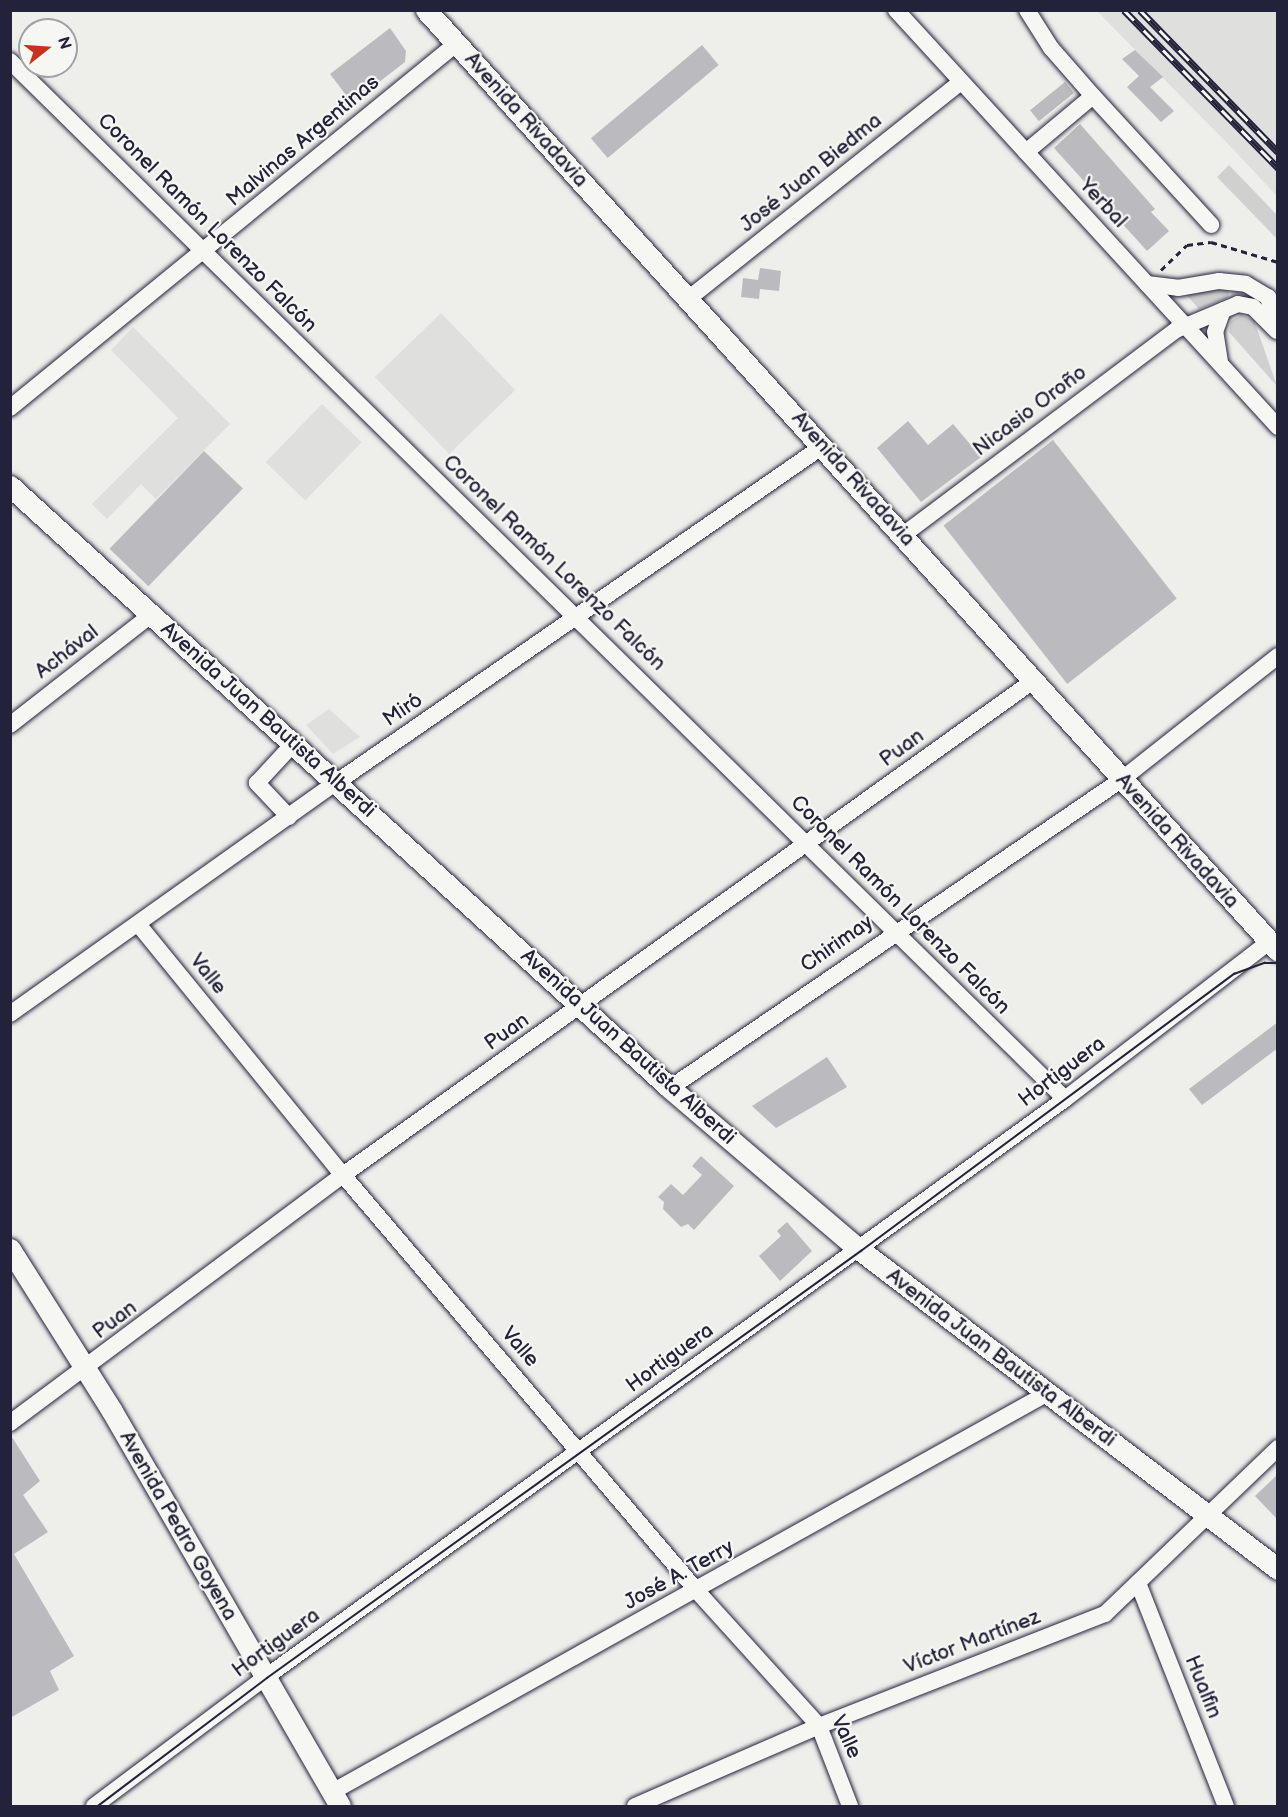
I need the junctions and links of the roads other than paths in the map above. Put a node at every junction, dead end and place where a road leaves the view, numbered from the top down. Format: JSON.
{"nodes":[{"id":1,"x":426,"y":10,"type":"edge"},
{"id":2,"x":896,"y":10,"type":"edge"},
{"id":3,"x":1027,"y":10,"type":"edge"},
{"id":4,"x":456,"y":44,"type":"junction"},
{"id":5,"x":10,"y":61,"type":"edge"},
{"id":6,"x":961,"y":82,"type":"junction"},
{"id":7,"x":1093,"y":96,"type":"junction"},
{"id":8,"x":1026,"y":152,"type":"junction"},
{"id":9,"x":1211,"y":225,"type":"dead end"},
{"id":10,"x":204,"y":253,"type":"junction"},
{"id":11,"x":1147,"y":284,"type":"junction"},
{"id":12,"x":688,"y":299,"type":"junction"},
{"id":13,"x":1223,"y":310,"type":"junction"},
{"id":14,"x":1186,"y":325,"type":"junction"},
{"id":15,"x":1277,"y":331,"type":"edge"},
{"id":16,"x":1220,"y":363,"type":"junction"},
{"id":17,"x":10,"y":408,"type":"edge"},
{"id":18,"x":1278,"y":427,"type":"edge"},
{"id":19,"x":824,"y":446,"type":"junction"},
{"id":20,"x":10,"y":486,"type":"edge"},
{"id":21,"x":903,"y":535,"type":"junction"},
{"id":22,"x":152,"y":614,"type":"junction"},
{"id":23,"x":579,"y":618,"type":"junction"},
{"id":24,"x":1278,"y":656,"type":"edge"},
{"id":25,"x":1034,"y":681,"type":"junction"},
{"id":26,"x":10,"y":725,"type":"edge"},
{"id":27,"x":294,"y":743,"type":"junction"},
{"id":28,"x":1121,"y":780,"type":"junction"},
{"id":29,"x":337,"y":782,"type":"junction"},
{"id":30,"x":289,"y":817,"type":"junction"},
{"id":31,"x":807,"y":845,"type":"junction"},
{"id":32,"x":138,"y":924,"type":"junction"},
{"id":33,"x":894,"y":932,"type":"junction"},
{"id":34,"x":1273,"y":946,"type":"edge"},
{"id":35,"x":583,"y":1006,"type":"junction"},
{"id":36,"x":10,"y":1014,"type":"edge"},
{"id":37,"x":670,"y":1088,"type":"junction"},
{"id":38,"x":1065,"y":1099,"type":"junction"},
{"id":39,"x":343,"y":1175,"type":"junction"},
{"id":40,"x":10,"y":1249,"type":"edge"},
{"id":41,"x":860,"y":1250,"type":"junction"},
{"id":42,"x":87,"y":1369,"type":"junction"},
{"id":43,"x":1046,"y":1394,"type":"junction"},
{"id":44,"x":10,"y":1423,"type":"edge"},
{"id":45,"x":1278,"y":1448,"type":"edge"},
{"id":46,"x":580,"y":1451,"type":"junction"},
{"id":47,"x":1206,"y":1514,"type":"junction"},
{"id":48,"x":1278,"y":1569,"type":"edge"},
{"id":49,"x":1138,"y":1583,"type":"junction"},
{"id":50,"x":698,"y":1591,"type":"junction"},
{"id":51,"x":266,"y":1677,"type":"junction"},
{"id":52,"x":819,"y":1726,"type":"junction"},
{"id":53,"x":336,"y":1799,"type":"edge"},
{"id":54,"x":659,"y":1802,"type":"edge"},
{"id":55,"x":94,"y":1806,"type":"edge"},
{"id":56,"x":635,"y":1806,"type":"edge"},
{"id":57,"x":850,"y":1806,"type":"edge"},
{"id":58,"x":1226,"y":1806,"type":"edge"}],
"edges":[{"from":1,"to":4,"type":"main road","name":"Avenida Rivadavia"},
{"from":2,"to":6,"type":"street","name":"Yerbal"},
{"from":3,"to":7,"type":"street"},
{"from":4,"to":10,"type":"street","name":"Malvinas Argentinas"},
{"from":4,"to":12,"type":"main road","name":"Avenida Rivadavia"},
{"from":5,"to":10,"type":"street","name":"Coronel Ramón Lorenzo Falcón"},
{"from":6,"to":8,"type":"street","name":"Yerbal"},
{"from":6,"to":12,"type":"street","name":"José Juan Biedma"},
{"from":7,"to":8,"type":"street"},
{"from":7,"to":9,"type":"street"},
{"from":8,"to":11,"type":"street","name":"Yerbal"},
{"from":10,"to":17,"type":"street","name":"Malvinas Argentinas"},
{"from":10,"to":23,"type":"street","name":"Coronel Ramón Lorenzo Falcón"},
{"from":11,"to":14,"type":"street","name":"Yerbal"},
{"from":11,"to":15,"type":"street"},
{"from":12,"to":19,"type":"main road","name":"Avenida Rivadavia"},
{"from":13,"to":14,"type":"street","name":"Nicasio Oroño"},
{"from":13,"to":15,"type":"street","name":"Nicasio Oroño"},
{"from":13,"to":16,"type":"street"},
{"from":14,"to":16,"type":"street","name":"Yerbal"},
{"from":14,"to":21,"type":"street","name":"Nicasio Oroño"},
{"from":16,"to":18,"type":"street","name":"Yerbal"},
{"from":19,"to":21,"type":"main road","name":"Avenida Rivadavia"},
{"from":19,"to":23,"type":"street","name":"Miró"},
{"from":20,"to":22,"type":"main road","name":"Avenida Juan Bautista Alberdi"},
{"from":21,"to":25,"type":"main road","name":"Avenida Rivadavia"},
{"from":22,"to":26,"type":"street","name":"Achával"},
{"from":22,"to":27,"type":"main road","name":"Avenida Juan Bautista Alberdi"},
{"from":23,"to":29,"type":"street","name":"Miró"},
{"from":23,"to":31,"type":"street","name":"Coronel Ramón Lorenzo Falcón"},
{"from":24,"to":28,"type":"street","name":"Chirimay"},
{"from":25,"to":28,"type":"main road","name":"Avenida Rivadavia"},
{"from":25,"to":31,"type":"street","name":"Puan"},
{"from":27,"to":29,"type":"main road","name":"Avenida Juan Bautista Alberdi"},
{"from":27,"to":30,"type":"street"},
{"from":28,"to":33,"type":"street","name":"Chirimay"},
{"from":28,"to":34,"type":"main road","name":"Avenida Rivadavia"},
{"from":29,"to":30,"type":"street","name":"Miró"},
{"from":29,"to":35,"type":"main road","name":"Avenida Juan Bautista Alberdi"},
{"from":30,"to":32,"type":"street","name":"Miró"},
{"from":31,"to":33,"type":"street","name":"Coronel Ramón Lorenzo Falcón"},
{"from":31,"to":35,"type":"street","name":"Puan"},
{"from":32,"to":36,"type":"street","name":"Miró"},
{"from":32,"to":39,"type":"street","name":"Valle"},
{"from":33,"to":37,"type":"street","name":"Chirimay"},
{"from":33,"to":38,"type":"street","name":"Coronel Ramón Lorenzo Falcón"},
{"from":34,"to":38,"type":"street","name":"Hortiguera"},
{"from":35,"to":37,"type":"main road","name":"Avenida Juan Bautista Alberdi"},
{"from":35,"to":39,"type":"street","name":"Puan"},
{"from":37,"to":41,"type":"main road","name":"Avenida Juan Bautista Alberdi"},
{"from":38,"to":41,"type":"street","name":"Hortiguera"},
{"from":39,"to":42,"type":"street","name":"Puan"},
{"from":39,"to":46,"type":"street","name":"Valle"},
{"from":40,"to":42,"type":"main road","name":"Avenida Pedro Goyena"},
{"from":41,"to":43,"type":"main road","name":"Avenida Juan Bautista Alberdi"},
{"from":41,"to":46,"type":"street","name":"Hortiguera"},
{"from":42,"to":44,"type":"street","name":"Puan"},
{"from":42,"to":51,"type":"main road","name":"Avenida Pedro Goyena"},
{"from":43,"to":47,"type":"main road","name":"Avenida Juan Bautista Alberdi"},
{"from":43,"to":50,"type":"street","name":"José A. Terry"},
{"from":45,"to":47,"type":"street","name":"Víctor Martínez"},
{"from":46,"to":50,"type":"street","name":"Valle"},
{"from":46,"to":51,"type":"street","name":"Hortiguera"},
{"from":47,"to":48,"type":"main road","name":"Avenida Juan Bautista Alberdi"},
{"from":47,"to":49,"type":"street","name":"Víctor Martínez"},
{"from":49,"to":52,"type":"street","name":"Víctor Martínez"},
{"from":49,"to":58,"type":"street","name":"Hualfin"},
{"from":50,"to":52,"type":"street","name":"Valle"},
{"from":50,"to":53,"type":"street","name":"José A. Terry"},
{"from":51,"to":53,"type":"main road","name":"Avenida Pedro Goyena"},
{"from":51,"to":55,"type":"street","name":"Hortiguera"},
{"from":52,"to":54,"type":"street","name":"Víctor Martínez"},
{"from":52,"to":57,"type":"street","name":"Valle"},
{"from":54,"to":56,"type":"street","name":"Víctor Martínez"}]}
